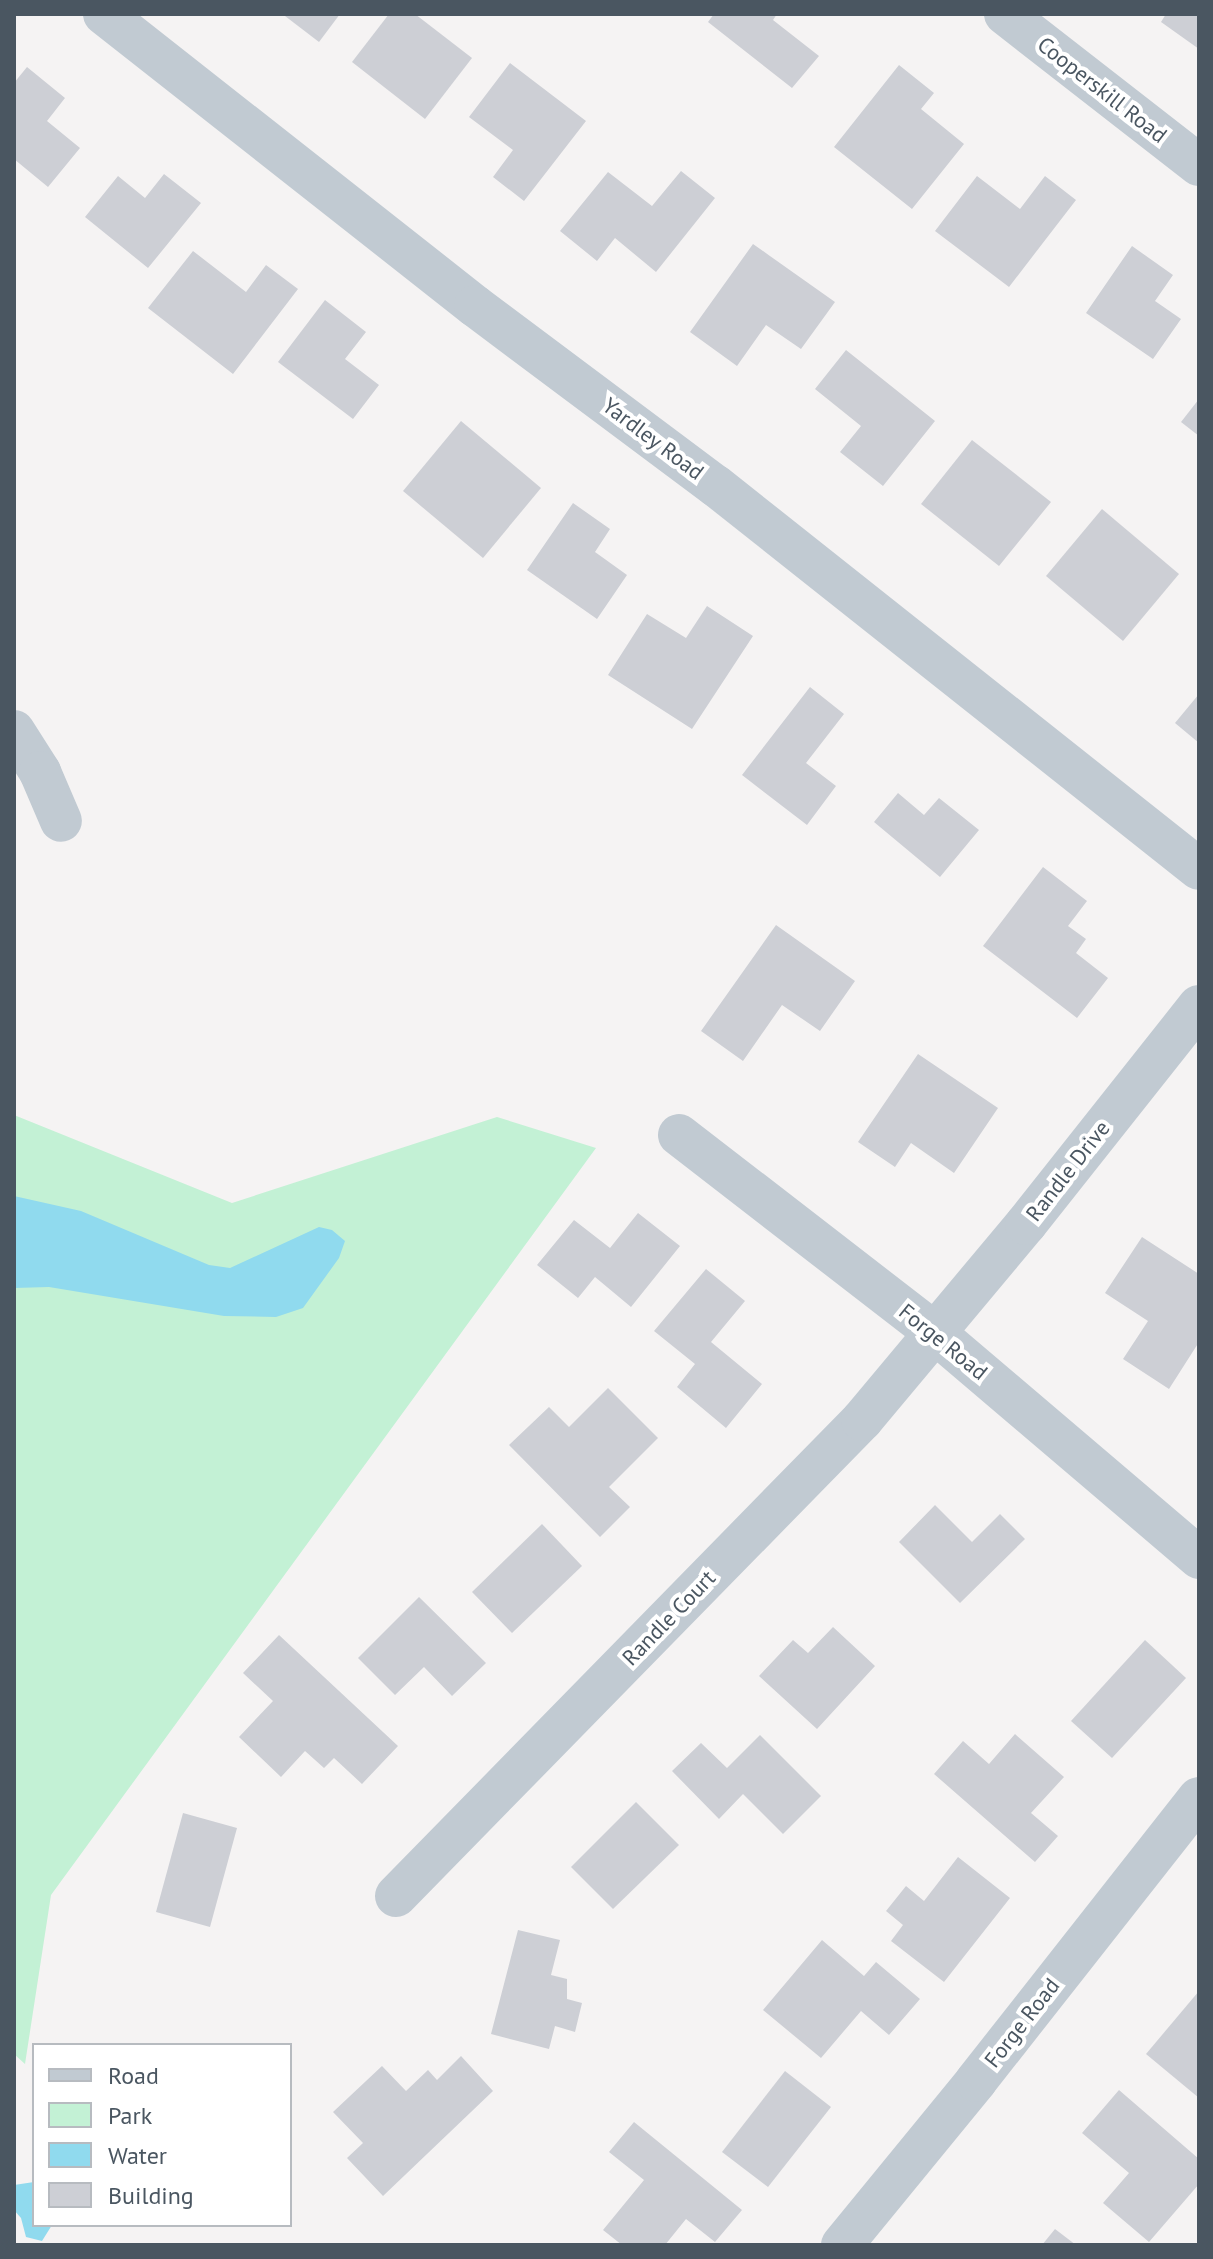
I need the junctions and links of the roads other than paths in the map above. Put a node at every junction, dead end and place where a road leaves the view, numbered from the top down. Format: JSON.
{"nodes":[{"id":1,"x":104,"y":14,"type":"edge"},
{"id":2,"x":1005,"y":14,"type":"edge"},
{"id":3,"x":1199,"y":165,"type":"edge"},
{"id":4,"x":14,"y":731,"type":"edge"},
{"id":5,"x":61,"y":821,"type":"dead end"},
{"id":6,"x":1199,"y":869,"type":"edge"},
{"id":7,"x":1199,"y":1006,"type":"edge"},
{"id":8,"x":679,"y":1135,"type":"dead end"},
{"id":9,"x":935,"y":1333,"type":"junction"},
{"id":10,"x":1199,"y":1558,"type":"edge"},
{"id":11,"x":1199,"y":1798,"type":"edge"},
{"id":12,"x":396,"y":1896,"type":"dead end"},
{"id":13,"x":842,"y":2245,"type":"edge"}],
"edges":[{"from":1,"to":6,"type":"street","name":"Yardley Road"},
{"from":2,"to":3,"type":"street","name":"Cooperskill Road"},
{"from":4,"to":5,"type":"street"},
{"from":7,"to":9,"type":"street","name":"Randle Drive"},
{"from":8,"to":9,"type":"street","name":"Forge Road"},
{"from":9,"to":10,"type":"street","name":"Forge Road"},
{"from":9,"to":12,"type":"street","name":"Randle Court"},
{"from":11,"to":13,"type":"street","name":"Forge Road"}]}
